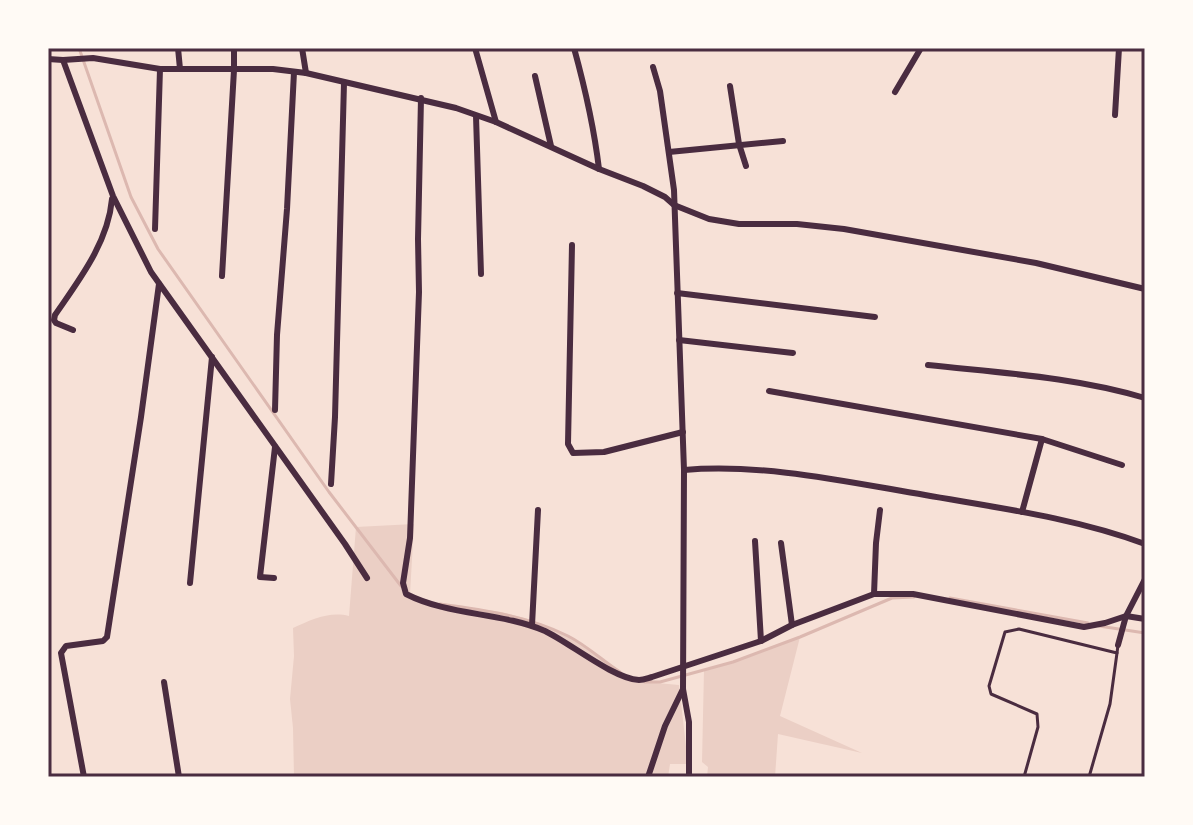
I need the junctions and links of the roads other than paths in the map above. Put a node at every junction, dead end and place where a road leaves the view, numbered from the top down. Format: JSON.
{"nodes":[{"id":1,"x":88,"y":48,"type":"edge"},
{"id":2,"x":178,"y":48,"type":"edge"},
{"id":3,"x":234,"y":48,"type":"edge"},
{"id":4,"x":302,"y":48,"type":"edge"},
{"id":5,"x":475,"y":48,"type":"edge"},
{"id":6,"x":574,"y":48,"type":"edge"},
{"id":7,"x":921,"y":48,"type":"edge"},
{"id":8,"x":1119,"y":48,"type":"edge"},
{"id":9,"x":93,"y":58,"type":"junction"},
{"id":10,"x":48,"y":59,"type":"edge"},
{"id":11,"x":63,"y":60,"type":"junction"},
{"id":12,"x":653,"y":67,"type":"dead end"},
{"id":13,"x":160,"y":69,"type":"junction"},
{"id":14,"x":180,"y":69,"type":"junction"},
{"id":15,"x":234,"y":70,"type":"junction"},
{"id":16,"x":294,"y":72,"type":"junction"},
{"id":17,"x":306,"y":73,"type":"junction"},
{"id":18,"x":535,"y":76,"type":"dead end"},
{"id":19,"x":344,"y":83,"type":"junction"},
{"id":20,"x":730,"y":86,"type":"dead end"},
{"id":21,"x":895,"y":92,"type":"dead end"},
{"id":22,"x":421,"y":98,"type":"junction"},
{"id":23,"x":1115,"y":115,"type":"dead end"},
{"id":24,"x":476,"y":116,"type":"junction"},
{"id":25,"x":496,"y":122,"type":"junction"},
{"id":26,"x":783,"y":141,"type":"dead end"},
{"id":27,"x":739,"y":144,"type":"junction"},
{"id":28,"x":551,"y":146,"type":"junction"},
{"id":29,"x":669,"y":152,"type":"junction"},
{"id":30,"x":746,"y":166,"type":"dead end"},
{"id":31,"x":599,"y":169,"type":"junction"},
{"id":32,"x":113,"y":196,"type":"junction"},
{"id":33,"x":674,"y":205,"type":"junction"},
{"id":34,"x":155,"y":229,"type":"dead end"},
{"id":35,"x":572,"y":245,"type":"dead end"},
{"id":36,"x":481,"y":274,"type":"dead end"},
{"id":37,"x":222,"y":276,"type":"dead end"},
{"id":38,"x":159,"y":284,"type":"junction"},
{"id":39,"x":1145,"y":289,"type":"edge"},
{"id":40,"x":677,"y":293,"type":"junction"},
{"id":41,"x":875,"y":317,"type":"dead end"},
{"id":42,"x":73,"y":330,"type":"dead end"},
{"id":43,"x":679,"y":340,"type":"junction"},
{"id":44,"x":793,"y":353,"type":"dead end"},
{"id":45,"x":212,"y":357,"type":"junction"},
{"id":46,"x":928,"y":365,"type":"dead end"},
{"id":47,"x":769,"y":391,"type":"dead end"},
{"id":48,"x":1145,"y":398,"type":"edge"},
{"id":49,"x":275,"y":410,"type":"dead end"},
{"id":50,"x":683,"y":432,"type":"junction"},
{"id":51,"x":1042,"y":439,"type":"junction"},
{"id":52,"x":275,"y":447,"type":"junction"},
{"id":53,"x":1122,"y":465,"type":"dead end"},
{"id":54,"x":684,"y":470,"type":"junction"},
{"id":55,"x":331,"y":484,"type":"dead end"},
{"id":56,"x":538,"y":510,"type":"dead end"},
{"id":57,"x":880,"y":510,"type":"dead end"},
{"id":58,"x":1022,"y":512,"type":"junction"},
{"id":59,"x":755,"y":541,"type":"dead end"},
{"id":60,"x":781,"y":543,"type":"dead end"},
{"id":61,"x":1145,"y":544,"type":"edge"},
{"id":62,"x":274,"y":578,"type":"dead end"},
{"id":63,"x":367,"y":578,"type":"dead end"},
{"id":64,"x":1145,"y":579,"type":"edge"},
{"id":65,"x":190,"y":583,"type":"dead end"},
{"id":66,"x":874,"y":594,"type":"junction"},
{"id":67,"x":1126,"y":616,"type":"junction"},
{"id":68,"x":1145,"y":619,"type":"edge"},
{"id":69,"x":532,"y":625,"type":"junction"},
{"id":70,"x":792,"y":625,"type":"junction"},
{"id":71,"x":761,"y":641,"type":"junction"},
{"id":72,"x":1118,"y":649,"type":"junction"},
{"id":73,"x":683,"y":667,"type":"junction"},
{"id":74,"x":164,"y":682,"type":"dead end"},
{"id":75,"x":683,"y":689,"type":"junction"},
{"id":76,"x":84,"y":777,"type":"edge"},
{"id":77,"x":179,"y":777,"type":"edge"},
{"id":78,"x":648,"y":777,"type":"edge"},
{"id":79,"x":689,"y":777,"type":"edge"},
{"id":80,"x":1024,"y":777,"type":"edge"},
{"id":81,"x":1089,"y":777,"type":"edge"}],
"edges":[{"from":1,"to":9,"type":"street"},
{"from":2,"to":14,"type":"street"},
{"from":3,"to":15,"type":"street"},
{"from":4,"to":17,"type":"street"},
{"from":5,"to":25,"type":"street"},
{"from":6,"to":31,"type":"street"},
{"from":7,"to":21,"type":"street"},
{"from":8,"to":23,"type":"street"},
{"from":9,"to":11,"type":"street"},
{"from":9,"to":13,"type":"street"},
{"from":10,"to":11,"type":"street"},
{"from":11,"to":32,"type":"street"},
{"from":12,"to":29,"type":"street"},
{"from":13,"to":14,"type":"street"},
{"from":13,"to":34,"type":"street"},
{"from":14,"to":15,"type":"street"},
{"from":15,"to":16,"type":"street"},
{"from":15,"to":37,"type":"street"},
{"from":16,"to":17,"type":"street"},
{"from":16,"to":49,"type":"street"},
{"from":17,"to":19,"type":"street"},
{"from":18,"to":28,"type":"street"},
{"from":19,"to":22,"type":"street"},
{"from":19,"to":55,"type":"street"},
{"from":20,"to":27,"type":"street"},
{"from":22,"to":24,"type":"street"},
{"from":22,"to":69,"type":"street"},
{"from":24,"to":25,"type":"street"},
{"from":24,"to":36,"type":"street"},
{"from":25,"to":28,"type":"street"},
{"from":26,"to":27,"type":"street"},
{"from":27,"to":29,"type":"street"},
{"from":27,"to":30,"type":"street"},
{"from":28,"to":31,"type":"street"},
{"from":29,"to":33,"type":"street"},
{"from":31,"to":33,"type":"street"},
{"from":32,"to":38,"type":"street"},
{"from":32,"to":42,"type":"street"},
{"from":33,"to":39,"type":"street"},
{"from":33,"to":40,"type":"street"},
{"from":35,"to":50,"type":"street"},
{"from":38,"to":45,"type":"street"},
{"from":38,"to":76,"type":"street"},
{"from":40,"to":41,"type":"street"},
{"from":40,"to":43,"type":"street"},
{"from":43,"to":44,"type":"street"},
{"from":43,"to":50,"type":"street"},
{"from":45,"to":52,"type":"street"},
{"from":45,"to":65,"type":"street"},
{"from":46,"to":48,"type":"street"},
{"from":47,"to":51,"type":"street"},
{"from":50,"to":54,"type":"street"},
{"from":51,"to":53,"type":"street"},
{"from":51,"to":58,"type":"street"},
{"from":52,"to":62,"type":"street"},
{"from":52,"to":63,"type":"street"},
{"from":54,"to":58,"type":"street"},
{"from":54,"to":73,"type":"street"},
{"from":56,"to":69,"type":"street"},
{"from":57,"to":66,"type":"street"},
{"from":58,"to":61,"type":"street"},
{"from":59,"to":71,"type":"street"},
{"from":60,"to":70,"type":"street"},
{"from":64,"to":67,"type":"street"},
{"from":66,"to":67,"type":"street"},
{"from":66,"to":70,"type":"street"},
{"from":67,"to":68,"type":"street"},
{"from":67,"to":72,"type":"street"},
{"from":69,"to":73,"type":"street"},
{"from":70,"to":71,"type":"street"},
{"from":71,"to":73,"type":"street"},
{"from":72,"to":80,"type":"lane"},
{"from":72,"to":81,"type":"lane"},
{"from":73,"to":75,"type":"street"},
{"from":74,"to":77,"type":"street"},
{"from":75,"to":78,"type":"street"},
{"from":75,"to":79,"type":"street"}]}
